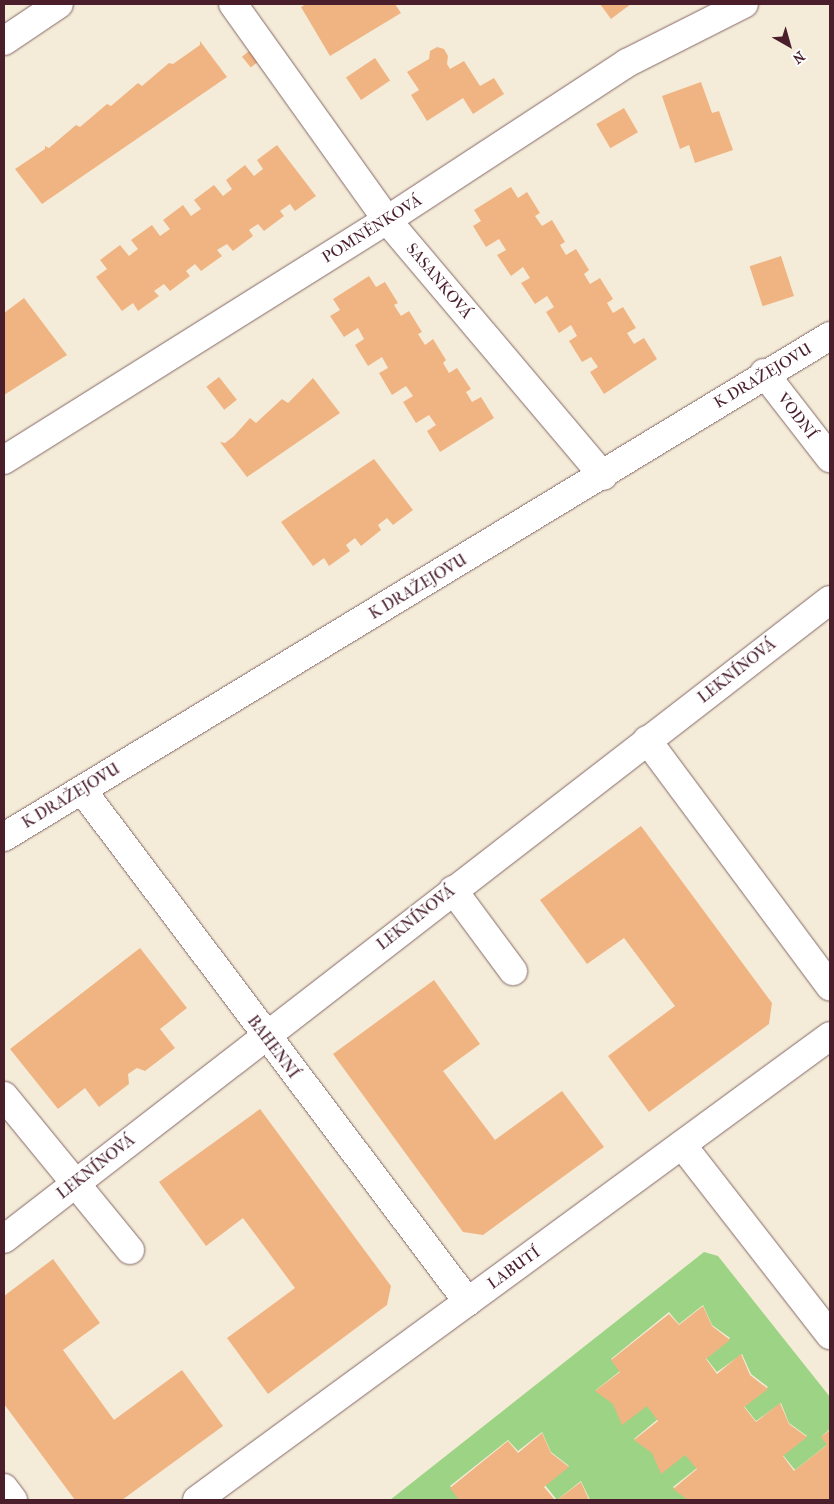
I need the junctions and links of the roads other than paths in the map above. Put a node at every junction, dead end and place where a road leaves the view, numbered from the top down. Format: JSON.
{"nodes":[{"id":1,"x":59,"y":4,"type":"edge"},
{"id":2,"x":233,"y":4,"type":"edge"},
{"id":3,"x":744,"y":4,"type":"edge"},
{"id":4,"x":4,"y":41,"type":"edge"},
{"id":5,"x":387,"y":220,"type":"junction"},
{"id":6,"x":830,"y":336,"type":"edge"},
{"id":7,"x":764,"y":373,"type":"junction"},
{"id":8,"x":830,"y":458,"type":"edge"},
{"id":9,"x":4,"y":460,"type":"edge"},
{"id":10,"x":603,"y":476,"type":"junction"},
{"id":11,"x":830,"y":600,"type":"edge"},
{"id":12,"x":647,"y":740,"type":"junction"},
{"id":13,"x":82,"y":790,"type":"junction"},
{"id":14,"x":4,"y":837,"type":"edge"},
{"id":15,"x":453,"y":890,"type":"junction"},
{"id":16,"x":513,"y":971,"type":"dead end"},
{"id":17,"x":830,"y":986,"type":"edge"},
{"id":18,"x":264,"y":1035,"type":"junction"},
{"id":19,"x":830,"y":1036,"type":"edge"},
{"id":20,"x":4,"y":1096,"type":"edge"},
{"id":21,"x":682,"y":1145,"type":"junction"},
{"id":22,"x":75,"y":1183,"type":"junction"},
{"id":23,"x":4,"y":1239,"type":"edge"},
{"id":24,"x":130,"y":1250,"type":"dead end"},
{"id":25,"x":468,"y":1302,"type":"junction"},
{"id":26,"x":830,"y":1335,"type":"edge"},
{"id":27,"x":4,"y":1488,"type":"edge"},
{"id":28,"x":13,"y":1500,"type":"edge"},
{"id":29,"x":197,"y":1500,"type":"edge"}],
"edges":[{"from":1,"to":4,"type":"street"},
{"from":2,"to":5,"type":"street","name":"SASANKOVÁ"},
{"from":3,"to":5,"type":"street","name":"POMNĚNKOVÁ"},
{"from":5,"to":9,"type":"street","name":"POMNĚNKOVÁ"},
{"from":5,"to":10,"type":"street","name":"SASANKOVÁ"},
{"from":6,"to":7,"type":"street","name":"K DRAŽEJOVU"},
{"from":7,"to":8,"type":"street","name":"VODNÍ"},
{"from":7,"to":10,"type":"street","name":"K DRAŽEJOVU"},
{"from":10,"to":13,"type":"street","name":"K DRAŽEJOVU"},
{"from":11,"to":12,"type":"street","name":"LEKNÍNOVÁ"},
{"from":12,"to":15,"type":"street","name":"LEKNÍNOVÁ"},
{"from":12,"to":17,"type":"street"},
{"from":13,"to":14,"type":"street","name":"K DRAŽEJOVU"},
{"from":13,"to":18,"type":"street","name":"BAHENNÍ"},
{"from":15,"to":16,"type":"street"},
{"from":15,"to":18,"type":"street","name":"LEKNÍNOVÁ"},
{"from":18,"to":22,"type":"street","name":"LEKNÍNOVÁ"},
{"from":18,"to":25,"type":"street","name":"BAHENNÍ"},
{"from":19,"to":21,"type":"street","name":"LABUTÍ"},
{"from":20,"to":22,"type":"street"},
{"from":21,"to":25,"type":"street","name":"LABUTÍ"},
{"from":21,"to":26,"type":"street"},
{"from":22,"to":23,"type":"street","name":"LEKNÍNOVÁ"},
{"from":22,"to":24,"type":"street"},
{"from":25,"to":29,"type":"street","name":"LABUTÍ"},
{"from":27,"to":28,"type":"street"}]}
